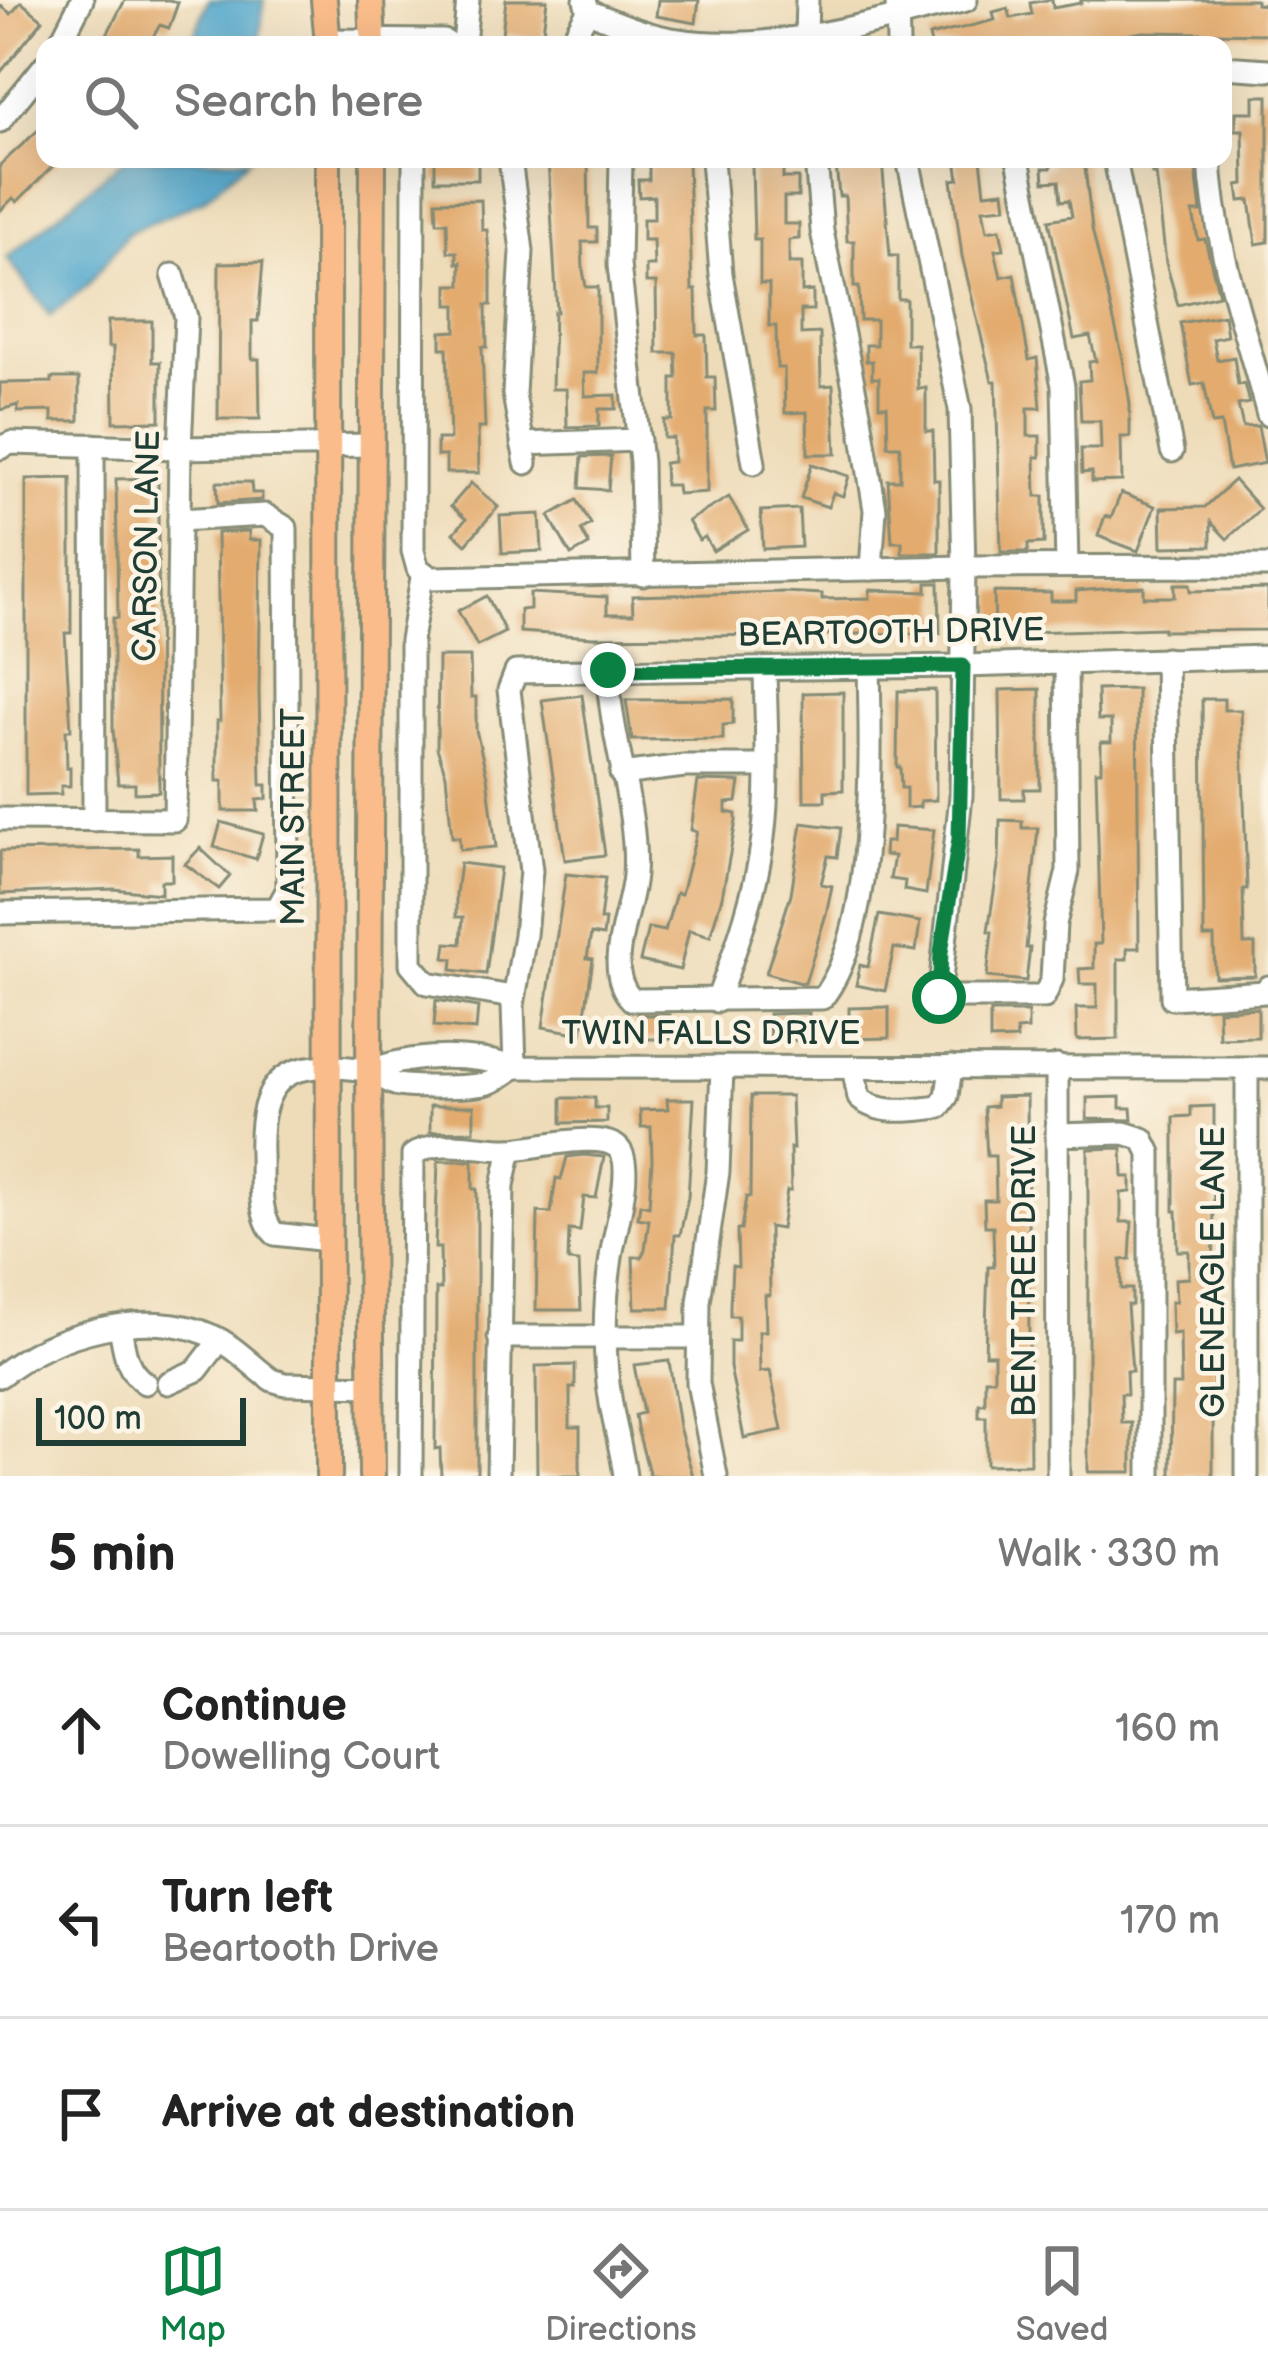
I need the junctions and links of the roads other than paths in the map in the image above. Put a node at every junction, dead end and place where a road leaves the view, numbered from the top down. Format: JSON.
{"nodes":[{"id":1,"x":82,"y":0,"type":"edge"},
{"id":2,"x":324,"y":0,"type":"edge"},
{"id":3,"x":371,"y":0,"type":"edge"},
{"id":4,"x":468,"y":0,"type":"edge"},
{"id":5,"x":807,"y":0,"type":"edge"},
{"id":6,"x":966,"y":0,"type":"edge"},
{"id":7,"x":586,"y":5,"type":"edge"},
{"id":8,"x":897,"y":9,"type":"edge"},
{"id":9,"x":806,"y":35,"type":"junction"},
{"id":10,"x":64,"y":36,"type":"edge"},
{"id":11,"x":327,"y":36,"type":"edge"},
{"id":12,"x":372,"y":36,"type":"edge"},
{"id":13,"x":465,"y":36,"type":"edge"},
{"id":14,"x":573,"y":36,"type":"edge"},
{"id":15,"x":667,"y":36,"type":"edge"},
{"id":16,"x":796,"y":36,"type":"edge"},
{"id":17,"x":1232,"y":68,"type":"edge"},
{"id":18,"x":1268,"y":70,"type":"edge"},
{"id":19,"x":36,"y":76,"type":"edge"},
{"id":20,"x":0,"y":121,"type":"edge"},
{"id":21,"x":328,"y":168,"type":"edge"},
{"id":22,"x":373,"y":168,"type":"edge"},
{"id":23,"x":414,"y":168,"type":"edge"},
{"id":24,"x":511,"y":168,"type":"edge"},
{"id":25,"x":619,"y":168,"type":"edge"},
{"id":26,"x":713,"y":168,"type":"edge"},
{"id":27,"x":817,"y":168,"type":"edge"},
{"id":28,"x":910,"y":168,"type":"edge"},
{"id":29,"x":1020,"y":168,"type":"edge"},
{"id":30,"x":1117,"y":168,"type":"edge"},
{"id":31,"x":1210,"y":168,"type":"edge"},
{"id":32,"x":173,"y":275,"type":"dead end"},
{"id":33,"x":1268,"y":415,"type":"edge"},
{"id":34,"x":639,"y":440,"type":"junction"},
{"id":35,"x":372,"y":445,"type":"junction"},
{"id":36,"x":93,"y":446,"type":"junction"},
{"id":37,"x":325,"y":446,"type":"junction"},
{"id":38,"x":0,"y":448,"type":"edge"},
{"id":39,"x":180,"y":448,"type":"junction"},
{"id":40,"x":1172,"y":451,"type":"dead end"},
{"id":41,"x":754,"y":463,"type":"dead end"},
{"id":42,"x":179,"y":520,"type":"junction"},
{"id":43,"x":1067,"y":566,"type":"junction"},
{"id":44,"x":1268,"y":566,"type":"edge"},
{"id":45,"x":964,"y":567,"type":"junction"},
{"id":46,"x":871,"y":569,"type":"junction"},
{"id":47,"x":423,"y":572,"type":"junction"},
{"id":48,"x":643,"y":575,"type":"junction"},
{"id":49,"x":1268,"y":657,"type":"edge"},
{"id":50,"x":1166,"y":659,"type":"junction"},
{"id":51,"x":1066,"y":663,"type":"junction"},
{"id":52,"x":963,"y":666,"type":"junction"},
{"id":53,"x":869,"y":668,"type":"junction"},
{"id":54,"x":608,"y":670,"type":"junction"},
{"id":55,"x":765,"y":670,"type":"junction"},
{"id":56,"x":766,"y":766,"type":"junction"},
{"id":57,"x":621,"y":774,"type":"junction"},
{"id":58,"x":0,"y":819,"type":"edge"},
{"id":59,"x":94,"y":820,"type":"junction"},
{"id":60,"x":0,"y":913,"type":"edge"},
{"id":61,"x":1268,"y":987,"type":"edge"},
{"id":62,"x":514,"y":997,"type":"junction"},
{"id":63,"x":717,"y":1000,"type":"junction"},
{"id":64,"x":951,"y":1066,"type":"junction"},
{"id":65,"x":1057,"y":1066,"type":"junction"},
{"id":66,"x":326,"y":1067,"type":"junction"},
{"id":67,"x":515,"y":1067,"type":"junction"},
{"id":68,"x":854,"y":1067,"type":"junction"},
{"id":69,"x":722,"y":1068,"type":"junction"},
{"id":70,"x":1258,"y":1068,"type":"edge"},
{"id":71,"x":369,"y":1070,"type":"junction"},
{"id":72,"x":1058,"y":1136,"type":"junction"},
{"id":73,"x":511,"y":1149,"type":"junction"},
{"id":74,"x":1258,"y":1190,"type":"edge"},
{"id":75,"x":328,"y":1240,"type":"junction"},
{"id":76,"x":1258,"y":1285,"type":"edge"},
{"id":77,"x":120,"y":1326,"type":"junction"},
{"id":78,"x":499,"y":1337,"type":"junction"},
{"id":79,"x":606,"y":1337,"type":"junction"},
{"id":80,"x":698,"y":1337,"type":"junction"},
{"id":81,"x":220,"y":1340,"type":"junction"},
{"id":82,"x":1258,"y":1375,"type":"edge"},
{"id":83,"x":0,"y":1376,"type":"edge"},
{"id":84,"x":371,"y":1386,"type":"junction"},
{"id":85,"x":330,"y":1388,"type":"junction"},
{"id":86,"x":1254,"y":1472,"type":"edge"},
{"id":87,"x":329,"y":1476,"type":"edge"},
{"id":88,"x":372,"y":1476,"type":"edge"},
{"id":89,"x":411,"y":1476,"type":"edge"},
{"id":90,"x":498,"y":1476,"type":"edge"},
{"id":91,"x":625,"y":1476,"type":"edge"},
{"id":92,"x":716,"y":1476,"type":"edge"},
{"id":93,"x":1058,"y":1476,"type":"edge"},
{"id":94,"x":1150,"y":1476,"type":"edge"}],
"edges":[{"from":1,"to":10,"type":"street"},
{"from":2,"to":11,"type":"main road"},
{"from":3,"to":12,"type":"main road"},
{"from":4,"to":13,"type":"street"},
{"from":5,"to":9,"type":"street"},
{"from":6,"to":8,"type":"street"},
{"from":7,"to":14,"type":"street"},
{"from":7,"to":15,"type":"street"},
{"from":8,"to":9,"type":"street"},
{"from":9,"to":16,"type":"street"},
{"from":17,"to":18,"type":"street"},
{"from":19,"to":20,"type":"street"},
{"from":21,"to":37,"type":"main road","name":"MAIN STREET"},
{"from":22,"to":35,"type":"main road"},
{"from":23,"to":47,"type":"street"},
{"from":24,"to":34,"type":"street"},
{"from":25,"to":34,"type":"street"},
{"from":26,"to":41,"type":"street"},
{"from":27,"to":46,"type":"street"},
{"from":28,"to":45,"type":"street"},
{"from":29,"to":43,"type":"street"},
{"from":30,"to":40,"type":"street"},
{"from":31,"to":33,"type":"street"},
{"from":32,"to":39,"type":"street","name":"CARSON LANE"},
{"from":34,"to":48,"type":"street"},
{"from":35,"to":37,"type":"street"},
{"from":35,"to":71,"type":"main road"},
{"from":36,"to":38,"type":"street"},
{"from":36,"to":39,"type":"street"},
{"from":36,"to":59,"type":"street"},
{"from":37,"to":39,"type":"street"},
{"from":37,"to":66,"type":"main road","name":"MAIN STREET"},
{"from":39,"to":42,"type":"street","name":"CARSON LANE"},
{"from":42,"to":59,"type":"street","name":"CARSON LANE"},
{"from":42,"to":60,"type":"street"},
{"from":43,"to":44,"type":"street"},
{"from":43,"to":45,"type":"street"},
{"from":45,"to":46,"type":"street"},
{"from":45,"to":52,"type":"street"},
{"from":46,"to":48,"type":"street"},
{"from":47,"to":48,"type":"street"},
{"from":47,"to":62,"type":"street"},
{"from":49,"to":50,"type":"street","name":"BEARTOOTH DRIVE"},
{"from":50,"to":51,"type":"street","name":"BEARTOOTH DRIVE"},
{"from":50,"to":61,"type":"street"},
{"from":51,"to":52,"type":"street","name":"BEARTOOTH DRIVE"},
{"from":51,"to":52,"type":"street"},
{"from":52,"to":53,"type":"street","name":"BEARTOOTH DRIVE"},
{"from":53,"to":55,"type":"street","name":"BEARTOOTH DRIVE"},
{"from":53,"to":63,"type":"street"},
{"from":54,"to":55,"type":"street","name":"BEARTOOTH DRIVE"},
{"from":54,"to":57,"type":"street"},
{"from":54,"to":62,"type":"street","name":"BEARTOOTH DRIVE"},
{"from":55,"to":56,"type":"street"},
{"from":56,"to":57,"type":"street"},
{"from":56,"to":63,"type":"street"},
{"from":57,"to":63,"type":"street"},
{"from":58,"to":59,"type":"street"},
{"from":62,"to":67,"type":"street"},
{"from":64,"to":65,"type":"street","name":"TWIN FALLS DRIVE"},
{"from":64,"to":68,"type":"street","name":"TWIN FALLS DRIVE"},
{"from":64,"to":68,"type":"street"},
{"from":65,"to":70,"type":"street","name":"TWIN FALLS DRIVE"},
{"from":65,"to":72,"type":"street","name":"BENT TREE DRIVE"},
{"from":66,"to":71,"type":"street","name":"TWIN FALLS DRIVE"},
{"from":66,"to":75,"type":"main road","name":"MAIN STREET"},
{"from":66,"to":75,"type":"street"},
{"from":67,"to":69,"type":"street","name":"TWIN FALLS DRIVE"},
{"from":67,"to":71,"type":"street","name":"TWIN FALLS DRIVE"},
{"from":68,"to":69,"type":"street","name":"TWIN FALLS DRIVE"},
{"from":69,"to":80,"type":"street"},
{"from":70,"to":74,"type":"street","name":"GLENEAGLE LANE"},
{"from":71,"to":84,"type":"main road"},
{"from":72,"to":93,"type":"street","name":"BENT TREE DRIVE"},
{"from":72,"to":94,"type":"street"},
{"from":73,"to":78,"type":"street"},
{"from":73,"to":79,"type":"street"},
{"from":73,"to":89,"type":"street"},
{"from":74,"to":76,"type":"street","name":"GLENEAGLE LANE"},
{"from":75,"to":85,"type":"main road","name":"MAIN STREET"},
{"from":76,"to":82,"type":"street","name":"GLENEAGLE LANE"},
{"from":77,"to":81,"type":"street"},
{"from":77,"to":81,"type":"street"},
{"from":77,"to":83,"type":"street"},
{"from":78,"to":79,"type":"street"},
{"from":78,"to":90,"type":"street"},
{"from":79,"to":80,"type":"street"},
{"from":79,"to":91,"type":"street"},
{"from":80,"to":92,"type":"street"},
{"from":81,"to":85,"type":"street"},
{"from":82,"to":86,"type":"street","name":"GLENEAGLE LANE"},
{"from":84,"to":85,"type":"street"},
{"from":84,"to":88,"type":"main road"},
{"from":85,"to":87,"type":"main road","name":"MAIN STREET"}]}
